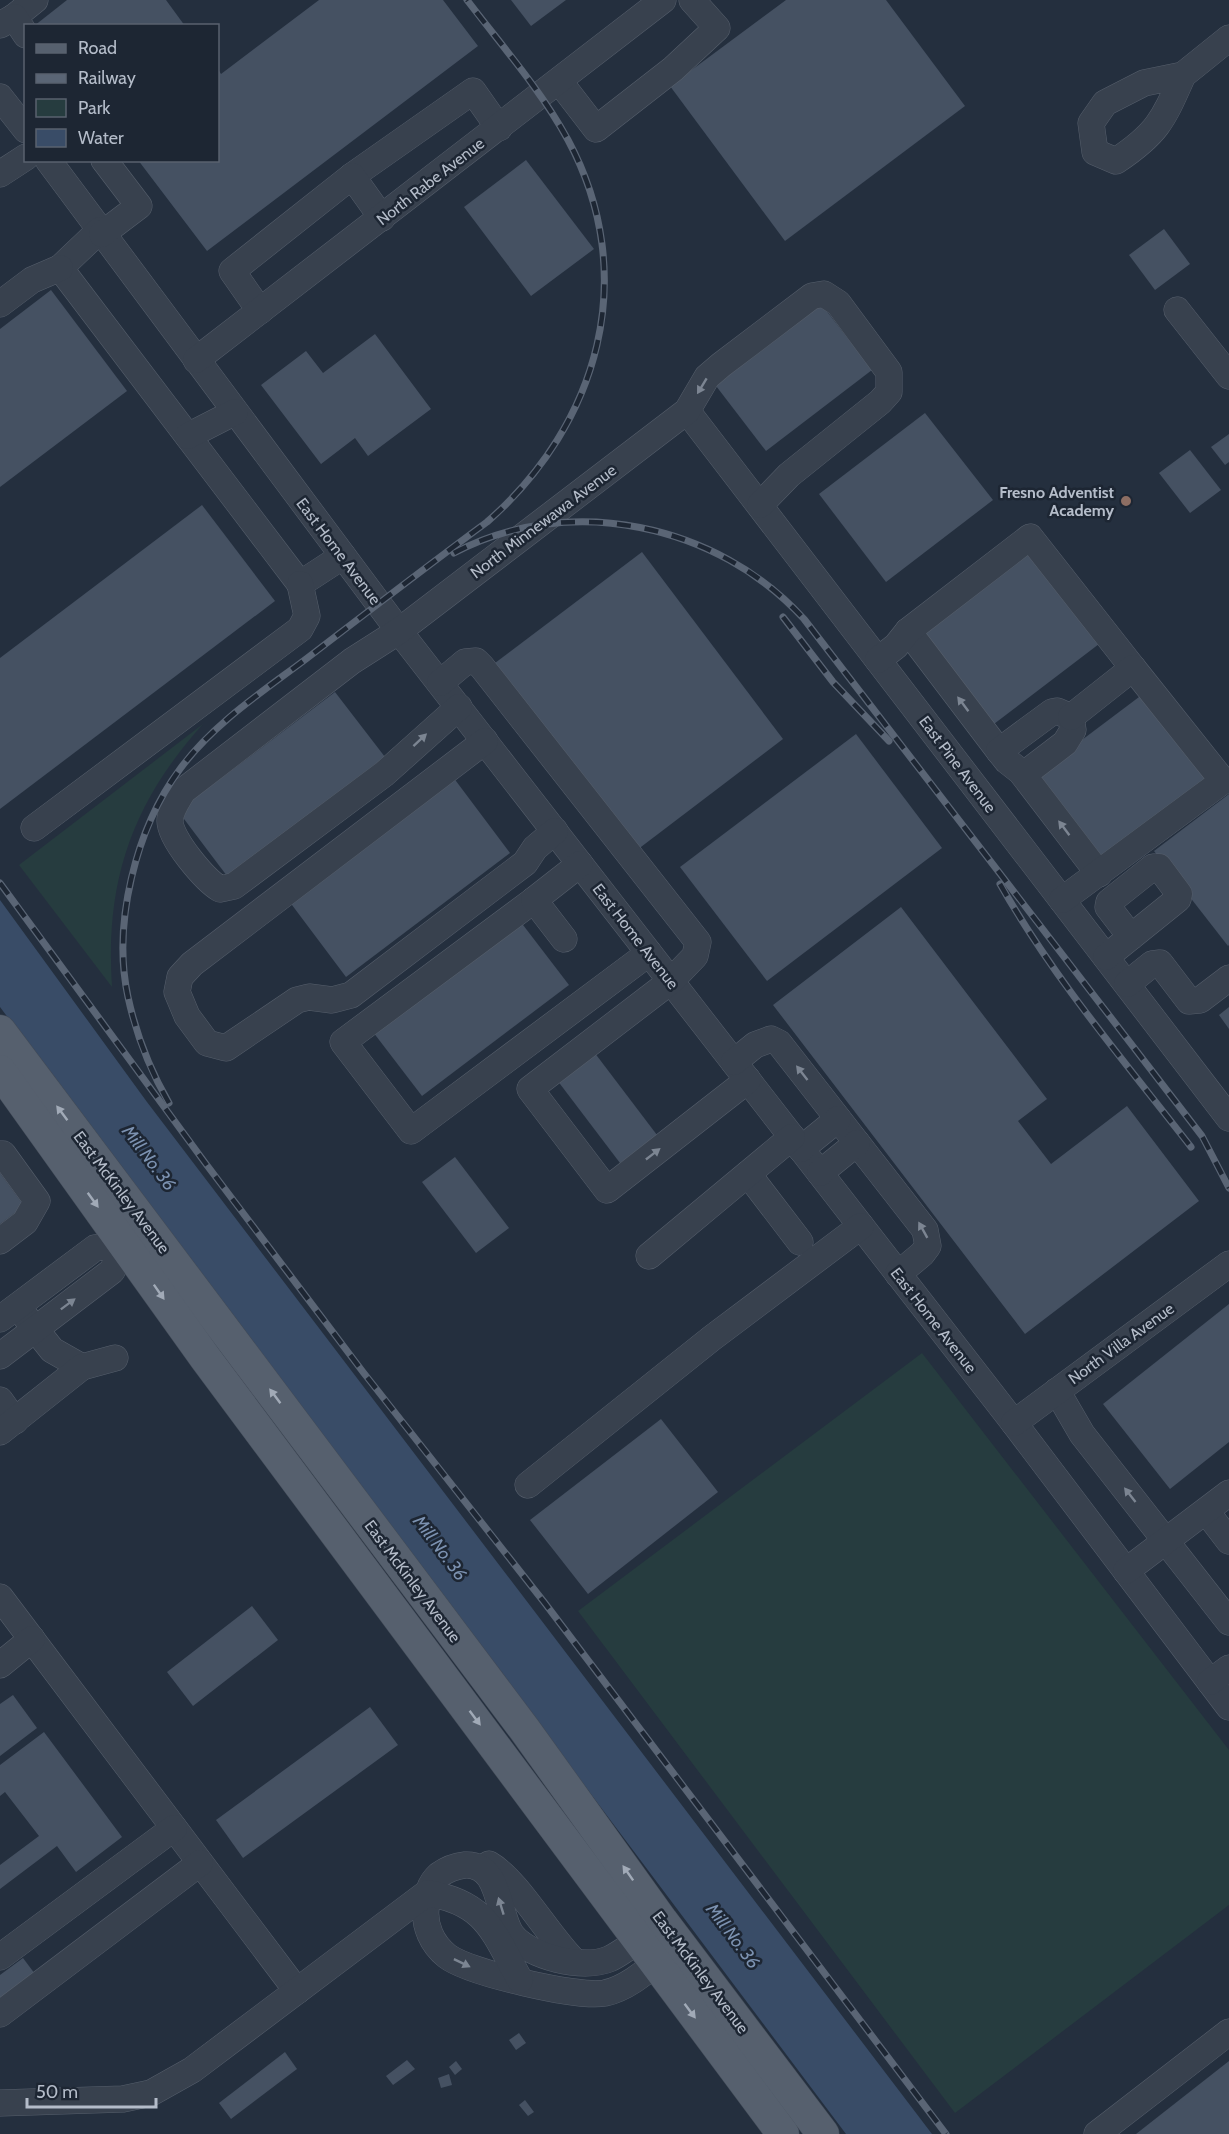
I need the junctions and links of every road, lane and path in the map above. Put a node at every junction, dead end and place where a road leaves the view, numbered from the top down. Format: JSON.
{"nodes":[{"id":1,"x":35,"y":0,"type":"edge"},
{"id":2,"x":663,"y":0,"type":"edge"},
{"id":3,"x":692,"y":0,"type":"edge"},
{"id":4,"x":13,"y":26,"type":"edge"},
{"id":5,"x":1229,"y":38,"type":"edge"},
{"id":6,"x":1183,"y":75,"type":"dead end"},
{"id":7,"x":559,"y":81,"type":"junction"},
{"id":8,"x":0,"y":97,"type":"edge"},
{"id":9,"x":24,"y":127,"type":"edge"},
{"id":10,"x":499,"y":128,"type":"junction"},
{"id":11,"x":24,"y":158,"type":"edge"},
{"id":12,"x":49,"y":162,"type":"edge"},
{"id":13,"x":106,"y":162,"type":"edge"},
{"id":14,"x":0,"y":174,"type":"edge"},
{"id":15,"x":352,"y":176,"type":"junction"},
{"id":16,"x":382,"y":218,"type":"junction"},
{"id":17,"x":101,"y":232,"type":"junction"},
{"id":18,"x":60,"y":268,"type":"junction"},
{"id":19,"x":0,"y":304,"type":"edge"},
{"id":20,"x":1177,"y":310,"type":"dead end"},
{"id":21,"x":260,"y":311,"type":"junction"},
{"id":22,"x":196,"y":360,"type":"junction"},
{"id":23,"x":1229,"y":376,"type":"edge"},
{"id":24,"x":687,"y":411,"type":"junction"},
{"id":25,"x":235,"y":412,"type":"junction"},
{"id":26,"x":188,"y":436,"type":"junction"},
{"id":27,"x":760,"y":505,"type":"junction"},
{"id":28,"x":343,"y":556,"type":"junction"},
{"id":29,"x":300,"y":584,"type":"junction"},
{"id":30,"x":399,"y":631,"type":"junction"},
{"id":31,"x":908,"y":631,"type":"junction"},
{"id":32,"x":878,"y":660,"type":"junction"},
{"id":33,"x":1133,"y":668,"type":"junction"},
{"id":34,"x":440,"y":683,"type":"junction"},
{"id":35,"x":459,"y":707,"type":"junction"},
{"id":36,"x":1071,"y":717,"type":"junction"},
{"id":37,"x":485,"y":741,"type":"junction"},
{"id":38,"x":1009,"y":761,"type":"junction"},
{"id":39,"x":975,"y":786,"type":"junction"},
{"id":40,"x":34,"y":828,"type":"dead end"},
{"id":41,"x":555,"y":831,"type":"junction"},
{"id":42,"x":580,"y":864,"type":"junction"},
{"id":43,"x":1099,"y":874,"type":"junction"},
{"id":44,"x":534,"y":900,"type":"junction"},
{"id":45,"x":1062,"y":900,"type":"junction"},
{"id":46,"x":1131,"y":937,"type":"dead end"},
{"id":47,"x":564,"y":939,"type":"dead end"},
{"id":48,"x":649,"y":953,"type":"junction"},
{"id":49,"x":1106,"y":957,"type":"junction"},
{"id":50,"x":1229,"y":978,"type":"edge"},
{"id":51,"x":671,"y":981,"type":"junction"},
{"id":52,"x":1127,"y":984,"type":"junction"},
{"id":53,"x":1183,"y":992,"type":"junction"},
{"id":54,"x":1151,"y":1016,"type":"junction"},
{"id":55,"x":0,"y":1031,"type":"edge"},
{"id":56,"x":0,"y":1071,"type":"edge"},
{"id":57,"x":741,"y":1071,"type":"junction"},
{"id":58,"x":1229,"y":1118,"type":"edge"},
{"id":59,"x":838,"y":1119,"type":"junction"},
{"id":60,"x":796,"y":1143,"type":"junction"},
{"id":61,"x":857,"y":1143,"type":"junction"},
{"id":62,"x":0,"y":1154,"type":"edge"},
{"id":63,"x":820,"y":1173,"type":"junction"},
{"id":64,"x":748,"y":1174,"type":"junction"},
{"id":65,"x":861,"y":1226,"type":"junction"},
{"id":66,"x":137,"y":1236,"type":"junction"},
{"id":67,"x":0,"y":1241,"type":"edge"},
{"id":68,"x":800,"y":1242,"type":"dead end"},
{"id":69,"x":649,"y":1256,"type":"dead end"},
{"id":70,"x":1229,"y":1264,"type":"edge"},
{"id":71,"x":898,"y":1274,"type":"junction"},
{"id":72,"x":9,"y":1313,"type":"edge"},
{"id":73,"x":36,"y":1329,"type":"junction"},
{"id":74,"x":0,"y":1356,"type":"edge"},
{"id":75,"x":115,"y":1358,"type":"dead end"},
{"id":76,"x":206,"y":1359,"type":"junction"},
{"id":77,"x":82,"y":1367,"type":"junction"},
{"id":78,"x":1057,"y":1391,"type":"junction"},
{"id":79,"x":0,"y":1400,"type":"edge"},
{"id":80,"x":1014,"y":1423,"type":"junction"},
{"id":81,"x":8,"y":1426,"type":"edge"},
{"id":82,"x":528,"y":1485,"type":"dead end"},
{"id":83,"x":1229,"y":1493,"type":"edge"},
{"id":84,"x":1206,"y":1511,"type":"junction"},
{"id":85,"x":1166,"y":1541,"type":"junction"},
{"id":86,"x":1229,"y":1541,"type":"edge"},
{"id":87,"x":384,"y":1542,"type":"junction"},
{"id":88,"x":1126,"y":1571,"type":"junction"},
{"id":89,"x":374,"y":1584,"type":"junction"},
{"id":90,"x":0,"y":1597,"type":"edge"},
{"id":91,"x":1229,"y":1622,"type":"edge"},
{"id":92,"x":32,"y":1640,"type":"junction"},
{"id":93,"x":0,"y":1665,"type":"edge"},
{"id":94,"x":1220,"y":1675,"type":"edge"},
{"id":95,"x":1228,"y":1705,"type":"edge"},
{"id":96,"x":525,"y":1730,"type":"junction"},
{"id":97,"x":174,"y":1828,"type":"junction"},
{"id":98,"x":200,"y":1863,"type":"junction"},
{"id":99,"x":456,"y":1867,"type":"junction"},
{"id":100,"x":427,"y":1893,"type":"junction"},
{"id":101,"x":671,"y":1933,"type":"junction"},
{"id":102,"x":646,"y":1952,"type":"junction"},
{"id":103,"x":0,"y":1957,"type":"edge"},
{"id":104,"x":544,"y":1957,"type":"junction"},
{"id":105,"x":583,"y":1961,"type":"junction"},
{"id":106,"x":530,"y":1982,"type":"junction"},
{"id":107,"x":297,"y":1990,"type":"junction"},
{"id":108,"x":594,"y":1994,"type":"junction"},
{"id":109,"x":0,"y":2014,"type":"edge"},
{"id":110,"x":1229,"y":2032,"type":"edge"},
{"id":111,"x":0,"y":2103,"type":"edge"},
{"id":112,"x":783,"y":2134,"type":"edge"},
{"id":113,"x":823,"y":2134,"type":"edge"},
{"id":114,"x":1097,"y":2134,"type":"edge"}],
"edges":[{"from":1,"to":4,"type":"street"},
{"from":2,"to":7,"type":"street","name":"North Rabe Avenue"},
{"from":3,"to":7,"type":"street"},
{"from":5,"to":6,"type":"street"},
{"from":7,"to":10,"type":"street","name":"North Rabe Avenue"},
{"from":8,"to":9,"type":"street"},
{"from":10,"to":15,"type":"street"},
{"from":10,"to":16,"type":"street","name":"North Rabe Avenue"},
{"from":11,"to":14,"type":"street"},
{"from":12,"to":17,"type":"street","name":"East Home Avenue"},
{"from":13,"to":17,"type":"street"},
{"from":15,"to":16,"type":"street"},
{"from":15,"to":21,"type":"street"},
{"from":16,"to":21,"type":"street","name":"North Rabe Avenue"},
{"from":17,"to":18,"type":"street"},
{"from":17,"to":22,"type":"street","name":"East Home Avenue"},
{"from":18,"to":19,"type":"street"},
{"from":18,"to":26,"type":"street"},
{"from":20,"to":23,"type":"street"},
{"from":21,"to":22,"type":"street","name":"North Rabe Avenue"},
{"from":22,"to":25,"type":"street","name":"East Home Avenue"},
{"from":24,"to":27,"type":"street","name":"East Pine Avenue"},
{"from":27,"to":24,"type":"street","one_way":true},
{"from":24,"to":30,"type":"street","name":"North Minnewawa Avenue"},
{"from":25,"to":26,"type":"street"},
{"from":25,"to":28,"type":"street","name":"East Home Avenue"},
{"from":26,"to":29,"type":"street"},
{"from":27,"to":32,"type":"street","name":"East Pine Avenue"},
{"from":28,"to":29,"type":"street"},
{"from":28,"to":30,"type":"street","name":"East Home Avenue"},
{"from":29,"to":40,"type":"street"},
{"from":30,"to":34,"type":"street","name":"East Home Avenue"},
{"from":30,"to":35,"type":"street","name":"North Minnewawa Avenue","one_way":true},
{"from":31,"to":32,"type":"street"},
{"from":31,"to":33,"type":"street"},
{"from":38,"to":31,"type":"street","one_way":true},
{"from":32,"to":39,"type":"street","name":"East Pine Avenue"},
{"from":33,"to":36,"type":"street"},
{"from":33,"to":43,"type":"street"},
{"from":34,"to":35,"type":"street","name":"East Home Avenue"},
{"from":34,"to":51,"type":"street"},
{"from":35,"to":37,"type":"street","name":"East Home Avenue"},
{"from":36,"to":38,"type":"street"},
{"from":36,"to":38,"type":"street"},
{"from":37,"to":41,"type":"street","name":"East Home Avenue"},
{"from":37,"to":41,"type":"street"},
{"from":38,"to":39,"type":"street"},
{"from":43,"to":38,"type":"street","one_way":true},
{"from":39,"to":45,"type":"street","name":"East Pine Avenue"},
{"from":41,"to":42,"type":"street","name":"East Home Avenue"},
{"from":42,"to":44,"type":"street"},
{"from":42,"to":48,"type":"street","name":"East Home Avenue"},
{"from":43,"to":45,"type":"street"},
{"from":44,"to":47,"type":"street"},
{"from":44,"to":48,"type":"street"},
{"from":45,"to":49,"type":"street","name":"East Pine Avenue"},
{"from":46,"to":49,"type":"street"},
{"from":48,"to":51,"type":"street","name":"East Home Avenue"},
{"from":49,"to":52,"type":"street","name":"East Pine Avenue"},
{"from":50,"to":53,"type":"street"},
{"from":51,"to":57,"type":"street","name":"East Home Avenue"},
{"from":51,"to":57,"type":"street","one_way":true},
{"from":52,"to":53,"type":"street"},
{"from":52,"to":54,"type":"street","name":"East Pine Avenue"},
{"from":53,"to":54,"type":"street"},
{"from":54,"to":58,"type":"street","name":"East Pine Avenue"},
{"from":66,"to":55,"type":"main road","name":"East McKinley Avenue","one_way":true},
{"from":56,"to":66,"type":"main road","name":"East McKinley Avenue","one_way":true},
{"from":59,"to":57,"type":"street","one_way":true},
{"from":57,"to":60,"type":"street","name":"East Home Avenue"},
{"from":59,"to":60,"type":"street"},
{"from":59,"to":61,"type":"street"},
{"from":60,"to":63,"type":"street","name":"East Home Avenue"},
{"from":60,"to":64,"type":"street"},
{"from":61,"to":63,"type":"street"},
{"from":71,"to":61,"type":"street","one_way":true},
{"from":62,"to":67,"type":"street"},
{"from":63,"to":65,"type":"street","name":"East Home Avenue"},
{"from":64,"to":68,"type":"street"},
{"from":64,"to":69,"type":"street"},
{"from":65,"to":71,"type":"street","name":"East Home Avenue"},
{"from":65,"to":82,"type":"street"},
{"from":66,"to":72,"type":"street"},
{"from":73,"to":66,"type":"street","one_way":true},
{"from":66,"to":76,"type":"main road","name":"East McKinley Avenue","one_way":true},
{"from":87,"to":66,"type":"main road","name":"East McKinley Avenue","one_way":true},
{"from":70,"to":78,"type":"street","name":"North Villa Avenue"},
{"from":71,"to":80,"type":"street","name":"East Home Avenue"},
{"from":72,"to":73,"type":"street"},
{"from":73,"to":74,"type":"street"},
{"from":73,"to":77,"type":"street"},
{"from":75,"to":77,"type":"street"},
{"from":76,"to":87,"type":"main road"},
{"from":76,"to":89,"type":"main road","name":"East McKinley Avenue"},
{"from":77,"to":81,"type":"street"},
{"from":78,"to":80,"type":"street","name":"North Villa Avenue"},
{"from":85,"to":78,"type":"street","one_way":true},
{"from":79,"to":81,"type":"street"},
{"from":80,"to":88,"type":"street","name":"East Home Avenue"},
{"from":83,"to":84,"type":"street"},
{"from":84,"to":85,"type":"street"},
{"from":84,"to":86,"type":"street"},
{"from":85,"to":88,"type":"street"},
{"from":85,"to":91,"type":"street"},
{"from":87,"to":96,"type":"main road","name":"East McKinley Avenue"},
{"from":88,"to":94,"type":"street","name":"East Home Avenue"},
{"from":89,"to":96,"type":"main road"},
{"from":89,"to":102,"type":"main road","name":"East McKinley Avenue","one_way":true},
{"from":90,"to":92,"type":"street"},
{"from":92,"to":93,"type":"street"},
{"from":92,"to":97,"type":"street"},
{"from":94,"to":95,"type":"street","name":"East Home Avenue"},
{"from":101,"to":96,"type":"main road","name":"East McKinley Avenue","one_way":true},
{"from":97,"to":98,"type":"street"},
{"from":97,"to":103,"type":"street"},
{"from":98,"to":107,"type":"street"},
{"from":98,"to":109,"type":"street"},
{"from":99,"to":100,"type":"street"},
{"from":104,"to":99,"type":"street","one_way":true},
{"from":99,"to":105,"type":"street"},
{"from":100,"to":106,"type":"street"},
{"from":100,"to":106,"type":"street","one_way":true},
{"from":100,"to":107,"type":"street"},
{"from":101,"to":102,"type":"street"},
{"from":101,"to":113,"type":"main road","name":"East McKinley Avenue"},
{"from":102,"to":105,"type":"street"},
{"from":102,"to":108,"type":"street"},
{"from":102,"to":112,"type":"main road","name":"East McKinley Avenue","one_way":true},
{"from":104,"to":105,"type":"street"},
{"from":104,"to":106,"type":"street"},
{"from":105,"to":108,"type":"street"},
{"from":106,"to":108,"type":"street"},
{"from":107,"to":111,"type":"street"},
{"from":110,"to":114,"type":"street"}]}
